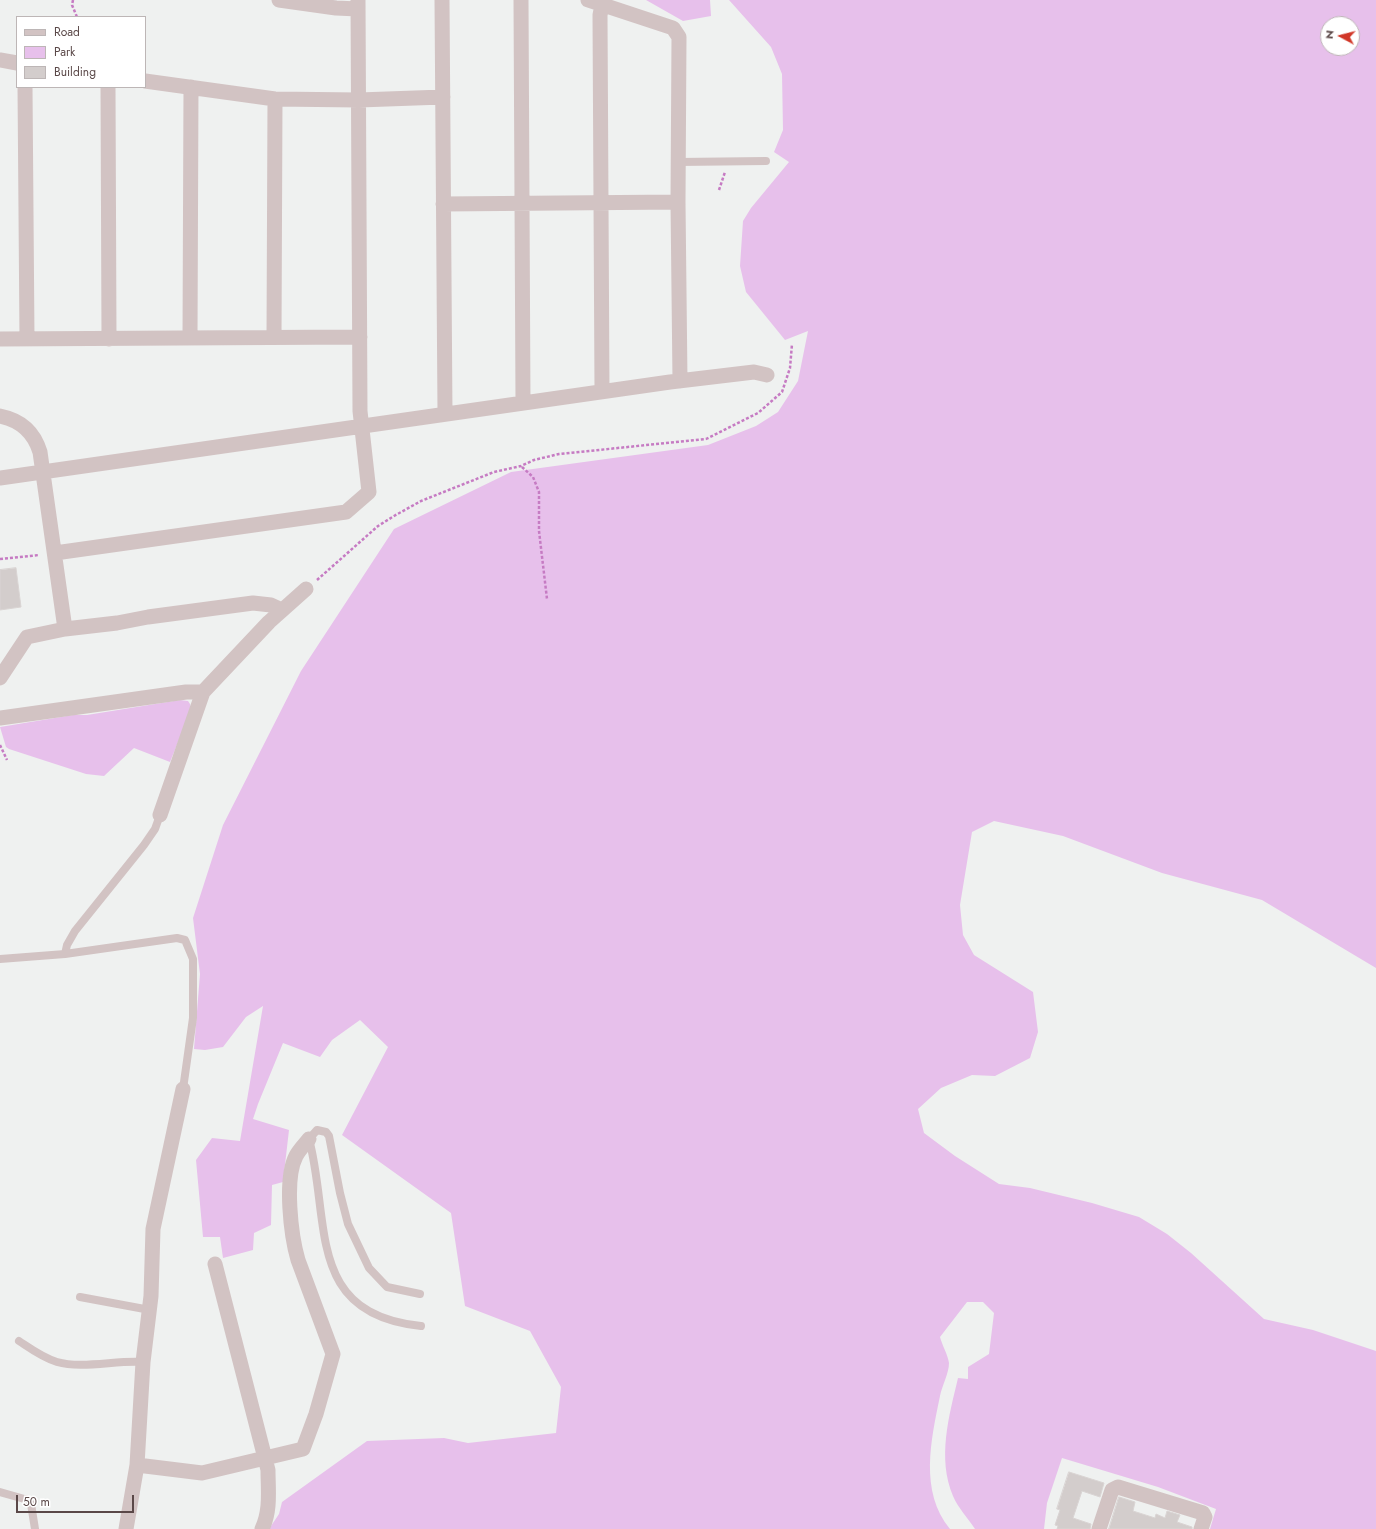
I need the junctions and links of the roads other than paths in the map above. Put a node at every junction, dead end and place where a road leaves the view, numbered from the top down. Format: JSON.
{"nodes":[{"id":1,"x":279,"y":0,"type":"edge"},
{"id":2,"x":442,"y":0,"type":"edge"},
{"id":3,"x":521,"y":0,"type":"edge"},
{"id":4,"x":595,"y":2,"type":"edge"},
{"id":5,"x":358,"y":4,"type":"edge"},
{"id":6,"x":0,"y":60,"type":"edge"},
{"id":7,"x":16,"y":63,"type":"edge"},
{"id":8,"x":146,"y":81,"type":"edge"},
{"id":9,"x":190,"y":87,"type":"junction"},
{"id":10,"x":24,"y":88,"type":"edge"},
{"id":11,"x":108,"y":88,"type":"edge"},
{"id":12,"x":442,"y":98,"type":"junction"},
{"id":13,"x":275,"y":99,"type":"junction"},
{"id":14,"x":359,"y":100,"type":"junction"},
{"id":15,"x":766,"y":161,"type":"dead end"},
{"id":16,"x":678,"y":162,"type":"junction"},
{"id":17,"x":523,"y":202,"type":"junction"},
{"id":18,"x":601,"y":202,"type":"junction"},
{"id":19,"x":678,"y":202,"type":"junction"},
{"id":20,"x":443,"y":204,"type":"junction"},
{"id":21,"x":274,"y":336,"type":"junction"},
{"id":22,"x":360,"y":337,"type":"junction"},
{"id":23,"x":190,"y":338,"type":"junction"},
{"id":24,"x":0,"y":339,"type":"edge"},
{"id":25,"x":27,"y":339,"type":"junction"},
{"id":26,"x":109,"y":339,"type":"junction"},
{"id":27,"x":768,"y":375,"type":"dead end"},
{"id":28,"x":680,"y":381,"type":"junction"},
{"id":29,"x":602,"y":391,"type":"junction"},
{"id":30,"x":523,"y":402,"type":"junction"},
{"id":31,"x":445,"y":413,"type":"junction"},
{"id":32,"x":0,"y":416,"type":"edge"},
{"id":33,"x":362,"y":426,"type":"junction"},
{"id":34,"x":44,"y":472,"type":"junction"},
{"id":35,"x":0,"y":478,"type":"edge"},
{"id":36,"x":49,"y":553,"type":"junction"},
{"id":37,"x":306,"y":590,"type":"road end"},
{"id":38,"x":282,"y":610,"type":"junction"},
{"id":39,"x":65,"y":629,"type":"junction"},
{"id":40,"x":2,"y":671,"type":"edge"},
{"id":41,"x":203,"y":692,"type":"junction"},
{"id":42,"x":0,"y":718,"type":"edge"},
{"id":43,"x":160,"y":815,"type":"joint"},
{"id":44,"x":65,"y":954,"type":"junction"},
{"id":45,"x":0,"y":959,"type":"edge"},
{"id":46,"x":183,"y":1089,"type":"joint"},
{"id":47,"x":309,"y":1139,"type":"junction"},
{"id":48,"x":215,"y":1264,"type":"dead end"},
{"id":49,"x":420,"y":1294,"type":"dead end"},
{"id":50,"x":80,"y":1297,"type":"dead end"},
{"id":51,"x":150,"y":1310,"type":"junction"},
{"id":52,"x":421,"y":1326,"type":"dead end"},
{"id":53,"x":19,"y":1341,"type":"dead end"},
{"id":54,"x":143,"y":1362,"type":"junction"},
{"id":55,"x":266,"y":1458,"type":"junction"},
{"id":56,"x":137,"y":1465,"type":"junction"},
{"id":57,"x":0,"y":1492,"type":"edge"},
{"id":58,"x":35,"y":1529,"type":"edge"},
{"id":59,"x":126,"y":1529,"type":"edge"},
{"id":60,"x":262,"y":1529,"type":"edge"},
{"id":61,"x":1099,"y":1529,"type":"edge"},
{"id":62,"x":1201,"y":1529,"type":"edge"}],
"edges":[{"from":1,"to":5,"type":"street"},
{"from":2,"to":12,"type":"street"},
{"from":3,"to":17,"type":"street"},
{"from":4,"to":16,"type":"street"},
{"from":4,"to":18,"type":"street"},
{"from":5,"to":14,"type":"street"},
{"from":6,"to":7,"type":"street"},
{"from":8,"to":9,"type":"street"},
{"from":9,"to":13,"type":"street"},
{"from":9,"to":23,"type":"street"},
{"from":10,"to":25,"type":"street"},
{"from":11,"to":26,"type":"street"},
{"from":12,"to":14,"type":"street"},
{"from":12,"to":20,"type":"street"},
{"from":13,"to":14,"type":"street"},
{"from":13,"to":21,"type":"street"},
{"from":14,"to":22,"type":"street"},
{"from":15,"to":16,"type":"lane"},
{"from":16,"to":19,"type":"street"},
{"from":17,"to":18,"type":"street"},
{"from":17,"to":20,"type":"street"},
{"from":17,"to":30,"type":"street"},
{"from":18,"to":19,"type":"street"},
{"from":18,"to":29,"type":"street"},
{"from":19,"to":28,"type":"street"},
{"from":20,"to":31,"type":"street"},
{"from":21,"to":22,"type":"street"},
{"from":21,"to":23,"type":"street"},
{"from":22,"to":33,"type":"street"},
{"from":23,"to":26,"type":"street"},
{"from":24,"to":25,"type":"street"},
{"from":25,"to":26,"type":"street"},
{"from":27,"to":28,"type":"street"},
{"from":28,"to":29,"type":"street"},
{"from":29,"to":30,"type":"street"},
{"from":30,"to":31,"type":"street"},
{"from":31,"to":33,"type":"street"},
{"from":32,"to":34,"type":"street"},
{"from":33,"to":34,"type":"street"},
{"from":33,"to":36,"type":"street"},
{"from":34,"to":35,"type":"street"},
{"from":34,"to":36,"type":"street"},
{"from":36,"to":39,"type":"street"},
{"from":37,"to":38,"type":"street"},
{"from":38,"to":39,"type":"street"},
{"from":38,"to":41,"type":"street"},
{"from":39,"to":40,"type":"street"},
{"from":41,"to":42,"type":"street"},
{"from":41,"to":43,"type":"street"},
{"from":43,"to":44,"type":"lane"},
{"from":44,"to":45,"type":"lane"},
{"from":44,"to":46,"type":"lane"},
{"from":46,"to":51,"type":"street"},
{"from":47,"to":49,"type":"lane"},
{"from":47,"to":52,"type":"lane"},
{"from":47,"to":55,"type":"street"},
{"from":48,"to":55,"type":"street"},
{"from":50,"to":51,"type":"lane"},
{"from":51,"to":54,"type":"street"},
{"from":53,"to":54,"type":"lane"},
{"from":54,"to":56,"type":"street"},
{"from":55,"to":56,"type":"street"},
{"from":55,"to":60,"type":"street"},
{"from":56,"to":59,"type":"street"},
{"from":57,"to":58,"type":"lane"},
{"from":61,"to":62,"type":"street"}]}
